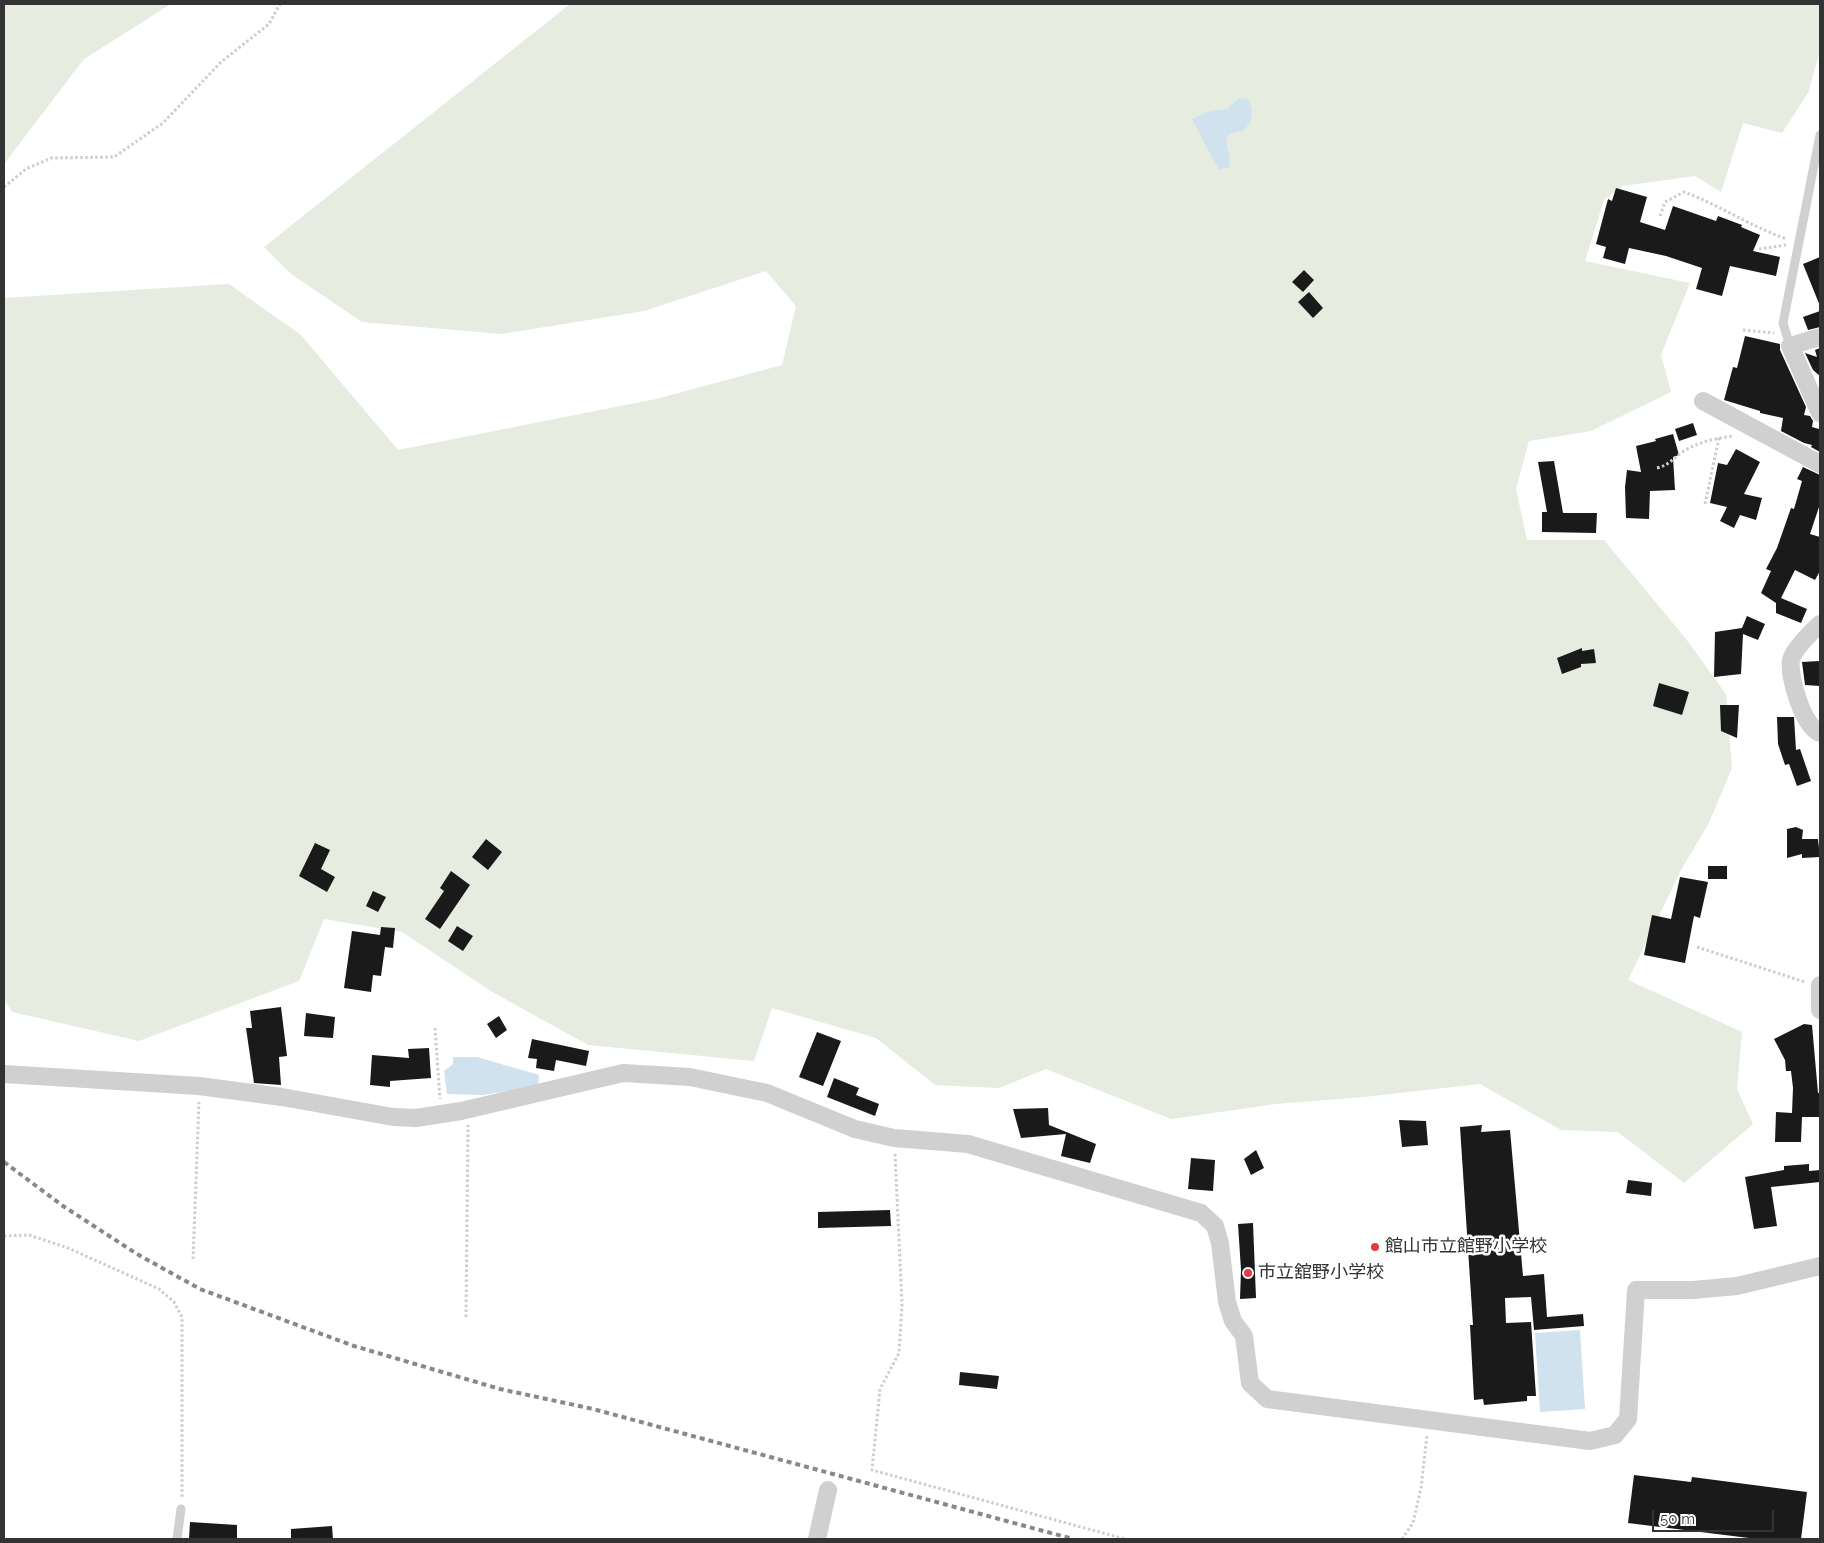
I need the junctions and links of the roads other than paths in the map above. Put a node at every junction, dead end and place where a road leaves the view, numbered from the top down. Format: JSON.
{"nodes":[{"id":1,"x":1820,"y":135,"type":"edge"},
{"id":2,"x":1820,"y":337,"type":"edge"},
{"id":3,"x":1789,"y":340,"type":"junction"},
{"id":4,"x":1703,"y":401,"type":"dead end"},
{"id":5,"x":1820,"y":413,"type":"edge"},
{"id":6,"x":1820,"y":464,"type":"edge"},
{"id":7,"x":1820,"y":624,"type":"edge"},
{"id":8,"x":1820,"y":733,"type":"edge"},
{"id":9,"x":1820,"y":986,"type":"edge"},
{"id":10,"x":1820,"y":1010,"type":"edge"},
{"id":11,"x":4,"y":1074,"type":"edge"},
{"id":12,"x":1820,"y":1266,"type":"edge"},
{"id":13,"x":828,"y":1490,"type":"dead end"},
{"id":14,"x":181,"y":1509,"type":"road end"},
{"id":15,"x":177,"y":1539,"type":"edge"},
{"id":16,"x":817,"y":1539,"type":"edge"}],
"edges":[{"from":1,"to":3,"type":"lane"},
{"from":2,"to":3,"type":"street"},
{"from":3,"to":5,"type":"street"},
{"from":4,"to":6,"type":"street"},
{"from":7,"to":8,"type":"street"},
{"from":9,"to":10,"type":"street"},
{"from":11,"to":12,"type":"street"},
{"from":13,"to":16,"type":"street"},
{"from":14,"to":15,"type":"lane"}]}
